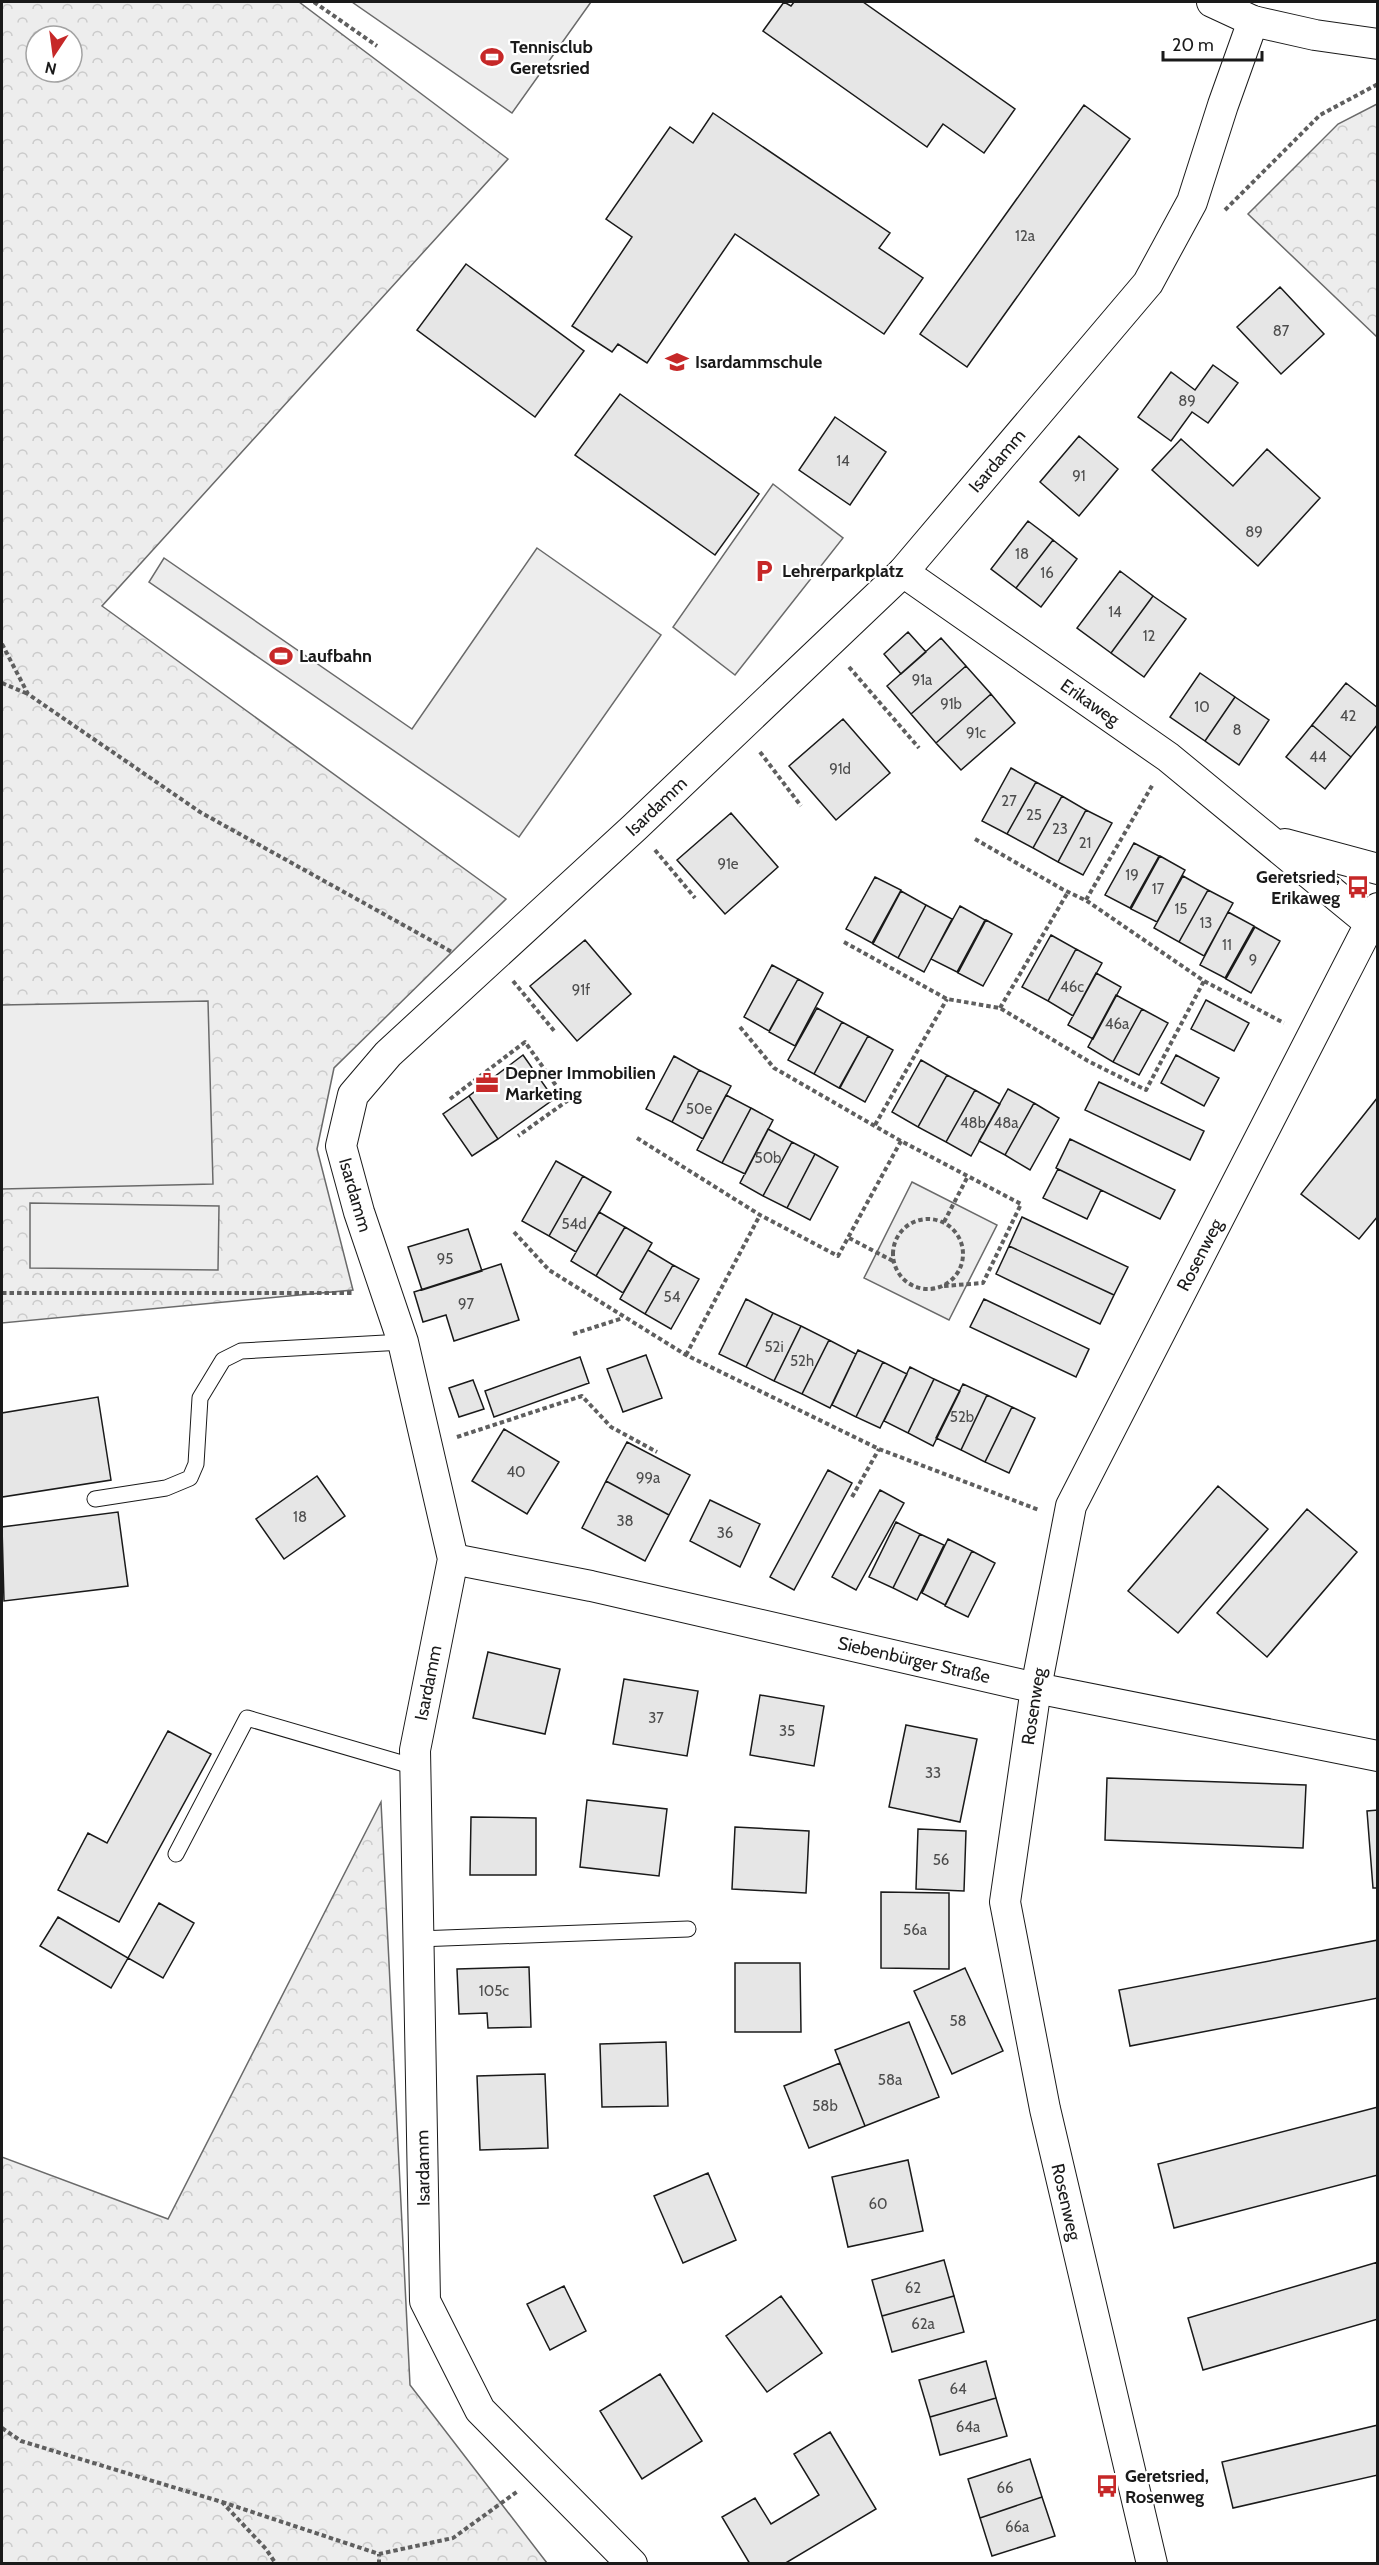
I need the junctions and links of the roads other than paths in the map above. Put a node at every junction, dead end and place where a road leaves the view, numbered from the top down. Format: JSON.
{"nodes":[{"id":1,"x":1212,"y":2,"type":"edge"},
{"id":2,"x":1252,"y":21,"type":"junction"},
{"id":3,"x":1377,"y":44,"type":"edge"},
{"id":4,"x":903,"y":572,"type":"junction"},
{"id":5,"x":1272,"y":840,"type":"junction"},
{"id":6,"x":1377,"y":869,"type":"edge"},
{"id":7,"x":1375,"y":920,"type":"edge"},
{"id":8,"x":402,"y":1342,"type":"junction"},
{"id":9,"x":95,"y":1499,"type":"dead end"},
{"id":10,"x":453,"y":1559,"type":"junction"},
{"id":11,"x":1036,"y":1688,"type":"junction"},
{"id":12,"x":1377,"y":1756,"type":"edge"},
{"id":13,"x":415,"y":1767,"type":"junction"},
{"id":14,"x":176,"y":1854,"type":"dead end"},
{"id":15,"x":688,"y":1929,"type":"dead end"},
{"id":16,"x":418,"y":1940,"type":"junction"},
{"id":17,"x":632,"y":2564,"type":"edge"},
{"id":18,"x":1152,"y":2564,"type":"edge"}],
"edges":[{"from":1,"to":2,"type":"street"},
{"from":2,"to":3,"type":"street"},
{"from":2,"to":4,"type":"street","name":"Isardamm"},
{"from":4,"to":5,"type":"street","name":"Erikaweg"},
{"from":4,"to":8,"type":"street","name":"Isardamm"},
{"from":5,"to":6,"type":"street","name":"Erikaweg"},
{"from":5,"to":7,"type":"street","name":"Erikaweg"},
{"from":7,"to":11,"type":"street","name":"Rosenweg"},
{"from":8,"to":9,"type":"lane"},
{"from":8,"to":10,"type":"street","name":"Isardamm"},
{"from":10,"to":11,"type":"street","name":"Siebenbürger Straße"},
{"from":10,"to":13,"type":"street","name":"Isardamm"},
{"from":11,"to":12,"type":"street","name":"Siebenbürger Straße"},
{"from":11,"to":18,"type":"street","name":"Rosenweg"},
{"from":13,"to":14,"type":"lane"},
{"from":13,"to":16,"type":"street","name":"Isardamm"},
{"from":15,"to":16,"type":"lane"},
{"from":16,"to":17,"type":"street","name":"Isardamm"}]}
